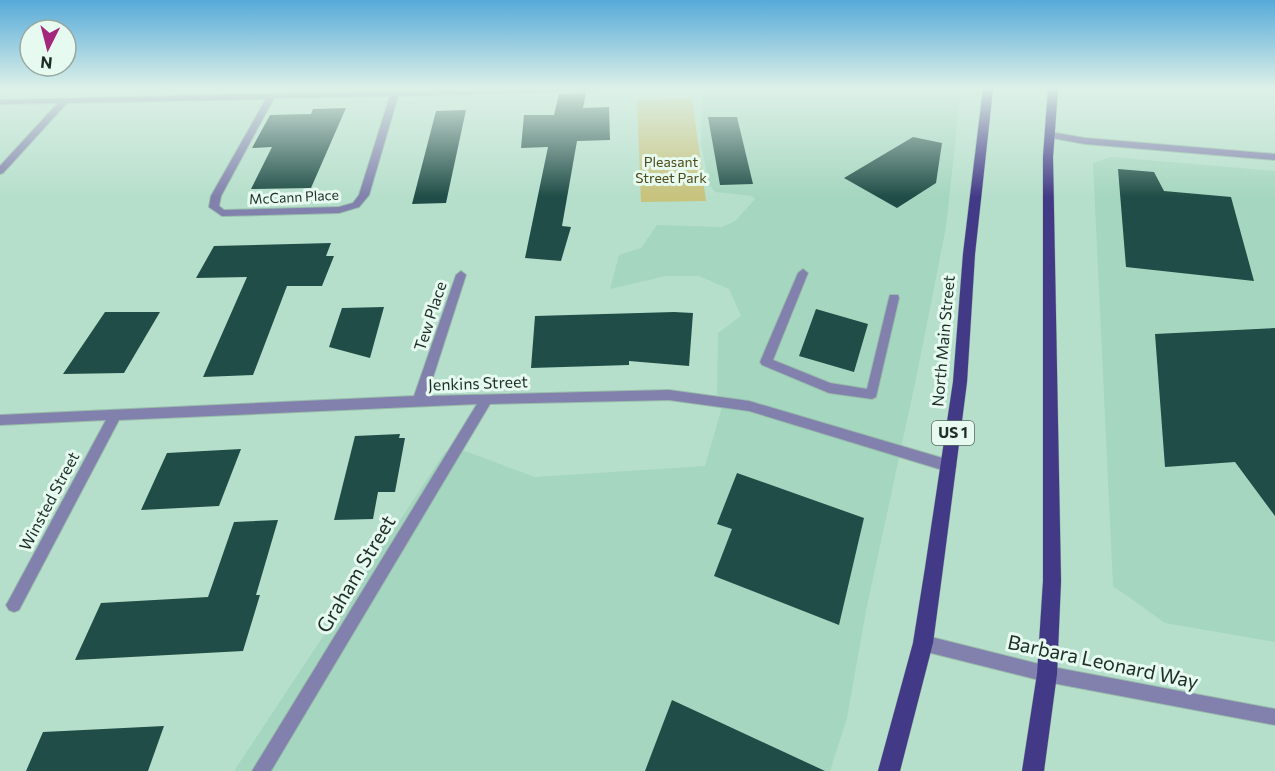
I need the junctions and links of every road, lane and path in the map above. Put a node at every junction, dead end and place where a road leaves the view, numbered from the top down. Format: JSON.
{"nodes":[{"id":1,"x":42,"y":125,"type":"edge"},
{"id":2,"x":255,"y":125,"type":"edge"},
{"id":3,"x":386,"y":125,"type":"edge"},
{"id":4,"x":984,"y":125,"type":"edge"},
{"id":5,"x":1051,"y":125,"type":"edge"},
{"id":6,"x":1050,"y":135,"type":"junction"},
{"id":7,"x":1275,"y":157,"type":"edge"},
{"id":8,"x":0,"y":171,"type":"edge"},
{"id":9,"x":803,"y":273,"type":"dead end"},
{"id":10,"x":461,"y":275,"type":"dead end"},
{"id":11,"x":894,"y":298,"type":"dead end"},
{"id":12,"x":487,"y":399,"type":"junction"},
{"id":13,"x":419,"y":401,"type":"junction"},
{"id":14,"x":115,"y":415,"type":"junction"},
{"id":15,"x":0,"y":420,"type":"edge"},
{"id":16,"x":949,"y":466,"type":"junction"},
{"id":17,"x":14,"y":605,"type":"dead end"},
{"id":18,"x":923,"y":643,"type":"junction"},
{"id":19,"x":1047,"y":674,"type":"junction"},
{"id":20,"x":1275,"y":717,"type":"edge"},
{"id":21,"x":261,"y":771,"type":"edge"},
{"id":22,"x":889,"y":771,"type":"edge"},
{"id":23,"x":1033,"y":771,"type":"edge"}],
"edges":[{"from":1,"to":8,"type":"street"},
{"from":2,"to":3,"type":"street","name":"McCann Place"},
{"from":4,"to":16,"type":"main road","name":"North Main Street","number":"US 1"},
{"from":5,"to":6,"type":"main road"},
{"from":6,"to":7,"type":"street"},
{"from":6,"to":19,"type":"main road"},
{"from":9,"to":11,"type":"street"},
{"from":10,"to":13,"type":"street","name":"Tew Place"},
{"from":12,"to":13,"type":"street","name":"Jenkins Street"},
{"from":12,"to":16,"type":"street","name":"Jenkins Street"},
{"from":12,"to":21,"type":"street","name":"Graham Street"},
{"from":13,"to":14,"type":"street","name":"Jenkins Street"},
{"from":14,"to":15,"type":"street","name":"Jenkins Street"},
{"from":14,"to":17,"type":"street","name":"Winsted Street"},
{"from":16,"to":18,"type":"main road","name":"North Main Street","number":"US 1"},
{"from":18,"to":19,"type":"street","name":"Barbara Leonard Way"},
{"from":18,"to":22,"type":"main road","name":"North Main Street","number":"US 1"},
{"from":19,"to":20,"type":"street","name":"Barbara Leonard Way"},
{"from":19,"to":23,"type":"main road"}]}
